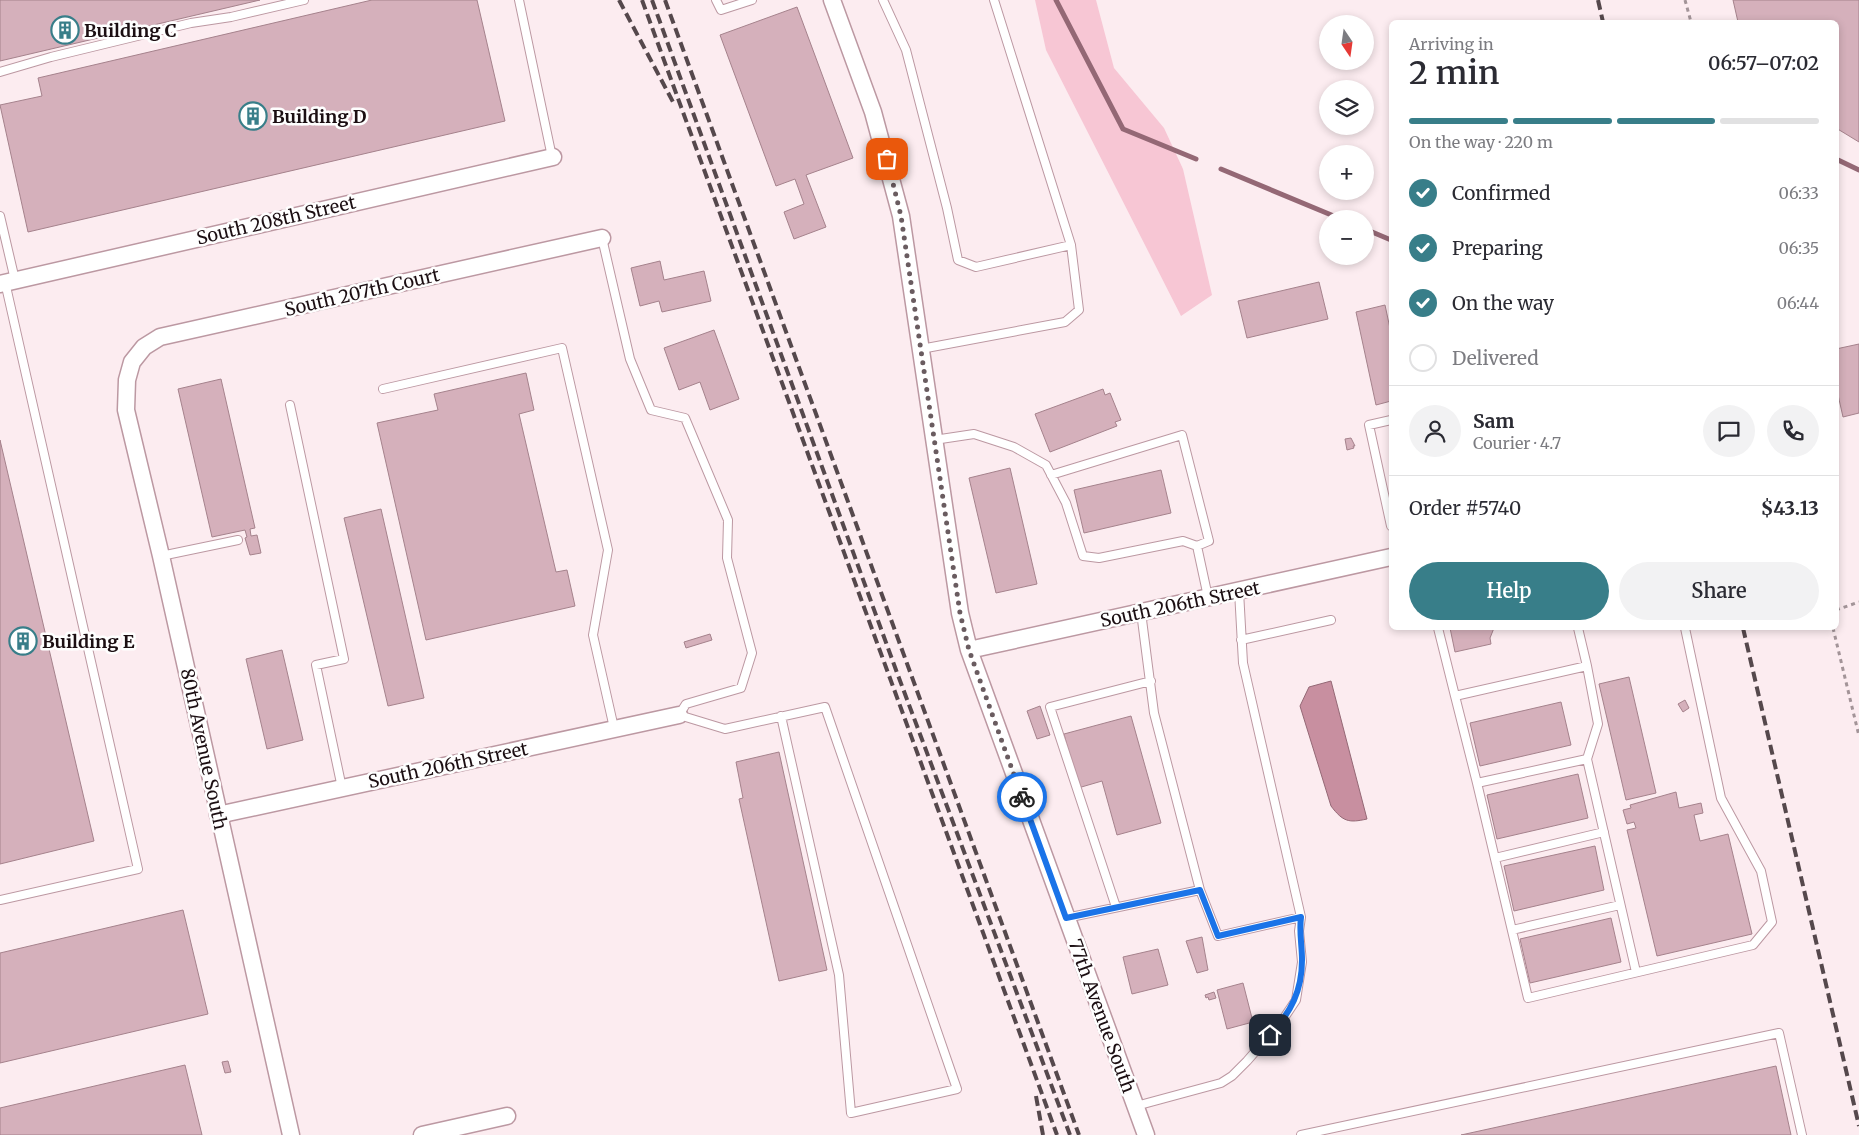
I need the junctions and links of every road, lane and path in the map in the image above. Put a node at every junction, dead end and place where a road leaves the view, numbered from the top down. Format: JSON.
{"nodes":[{"id":1,"x":304,"y":0,"type":"edge"},
{"id":2,"x":519,"y":0,"type":"edge"},
{"id":3,"x":716,"y":0,"type":"edge"},
{"id":4,"x":752,"y":0,"type":"edge"},
{"id":5,"x":832,"y":0,"type":"edge"},
{"id":6,"x":882,"y":0,"type":"edge"},
{"id":7,"x":994,"y":0,"type":"edge"},
{"id":8,"x":1685,"y":0,"type":"edge"},
{"id":9,"x":1690,"y":20,"type":"edge"},
{"id":10,"x":0,"y":72,"type":"edge"},
{"id":11,"x":552,"y":157,"type":"joint"},
{"id":12,"x":0,"y":216,"type":"edge"},
{"id":13,"x":602,"y":238,"type":"joint"},
{"id":14,"x":1071,"y":245,"type":"junction"},
{"id":15,"x":7,"y":282,"type":"edge"},
{"id":16,"x":921,"y":349,"type":"junction"},
{"id":17,"x":132,"y":362,"type":"joint"},
{"id":18,"x":383,"y":389,"type":"dead end"},
{"id":19,"x":290,"y":404,"type":"dead end"},
{"id":20,"x":1389,"y":420,"type":"edge"},
{"id":21,"x":934,"y":440,"type":"junction"},
{"id":22,"x":1051,"y":476,"type":"junction"},
{"id":23,"x":1389,"y":517,"type":"edge"},
{"id":24,"x":238,"y":540,"type":"dead end"},
{"id":25,"x":1197,"y":546,"type":"junction"},
{"id":26,"x":161,"y":556,"type":"junction"},
{"id":27,"x":1389,"y":558,"type":"edge"},
{"id":28,"x":1239,"y":591,"type":"junction"},
{"id":29,"x":1208,"y":598,"type":"junction"},
{"id":30,"x":1859,"y":602,"type":"edge"},
{"id":31,"x":1839,"y":609,"type":"edge"},
{"id":32,"x":1141,"y":612,"type":"junction"},
{"id":33,"x":1331,"y":620,"type":"dead end"},
{"id":34,"x":1438,"y":630,"type":"edge"},
{"id":35,"x":1578,"y":630,"type":"edge"},
{"id":36,"x":1685,"y":630,"type":"edge"},
{"id":37,"x":1833,"y":630,"type":"edge"},
{"id":38,"x":1242,"y":640,"type":"junction"},
{"id":39,"x":969,"y":650,"type":"junction"},
{"id":40,"x":1587,"y":666,"type":"junction"},
{"id":41,"x":1151,"y":680,"type":"junction"},
{"id":42,"x":1455,"y":696,"type":"junction"},
{"id":43,"x":679,"y":715,"type":"junction"},
{"id":44,"x":781,"y":716,"type":"junction"},
{"id":45,"x":614,"y":728,"type":"junction"},
{"id":46,"x":1859,"y":736,"type":"edge"},
{"id":47,"x":1587,"y":759,"type":"junction"},
{"id":48,"x":1477,"y":783,"type":"junction"},
{"id":49,"x":342,"y":788,"type":"junction"},
{"id":50,"x":218,"y":815,"type":"junction"},
{"id":51,"x":1604,"y":832,"type":"junction"},
{"id":52,"x":1495,"y":858,"type":"junction"},
{"id":53,"x":1200,"y":890,"type":"junction"},
{"id":54,"x":0,"y":900,"type":"edge"},
{"id":55,"x":1620,"y":905,"type":"junction"},
{"id":56,"x":1116,"y":907,"type":"junction"},
{"id":57,"x":1301,"y":917,"type":"junction"},
{"id":58,"x":1066,"y":918,"type":"junction"},
{"id":59,"x":1512,"y":930,"type":"junction"},
{"id":60,"x":1636,"y":972,"type":"junction"},
{"id":61,"x":1135,"y":1106,"type":"junction"},
{"id":62,"x":507,"y":1116,"type":"dead end"},
{"id":63,"x":291,"y":1135,"type":"edge"},
{"id":64,"x":422,"y":1135,"type":"edge"},
{"id":65,"x":1146,"y":1135,"type":"edge"},
{"id":66,"x":1301,"y":1135,"type":"edge"},
{"id":67,"x":1802,"y":1135,"type":"edge"}],
"edges":[{"from":1,"to":10,"type":"lane"},
{"from":2,"to":11,"type":"lane"},
{"from":3,"to":4,"type":"lane"},
{"from":5,"to":16,"type":"street","name":"77th Avenue South"},
{"from":6,"to":14,"type":"lane"},
{"from":7,"to":14,"type":"lane"},
{"from":8,"to":9,"type":"path"},
{"from":11,"to":15,"type":"street","name":"South 208th Street"},
{"from":12,"to":15,"type":"lane"},
{"from":13,"to":17,"type":"street","name":"South 207th Court"},
{"from":13,"to":43,"type":"lane"},
{"from":14,"to":16,"type":"lane"},
{"from":15,"to":54,"type":"lane"},
{"from":16,"to":21,"type":"street","name":"77th Avenue South"},
{"from":17,"to":26,"type":"street","name":"80th Avenue South"},
{"from":18,"to":45,"type":"lane"},
{"from":19,"to":49,"type":"lane"},
{"from":20,"to":23,"type":"lane"},
{"from":21,"to":22,"type":"lane"},
{"from":21,"to":39,"type":"street","name":"77th Avenue South"},
{"from":22,"to":25,"type":"lane"},
{"from":22,"to":25,"type":"lane"},
{"from":24,"to":26,"type":"lane"},
{"from":25,"to":29,"type":"lane"},
{"from":26,"to":50,"type":"street","name":"80th Avenue South"},
{"from":27,"to":28,"type":"street","name":"South 206th Street"},
{"from":28,"to":29,"type":"street","name":"South 206th Street"},
{"from":28,"to":38,"type":"lane"},
{"from":29,"to":32,"type":"street","name":"South 206th Street"},
{"from":30,"to":31,"type":"path"},
{"from":32,"to":39,"type":"street","name":"South 206th Street"},
{"from":32,"to":41,"type":"lane"},
{"from":33,"to":38,"type":"lane"},
{"from":34,"to":42,"type":"lane"},
{"from":35,"to":40,"type":"lane"},
{"from":36,"to":60,"type":"lane"},
{"from":37,"to":46,"type":"path"},
{"from":38,"to":57,"type":"lane"},
{"from":39,"to":58,"type":"street","name":"77th Avenue South"},
{"from":40,"to":42,"type":"lane"},
{"from":40,"to":47,"type":"lane"},
{"from":41,"to":53,"type":"lane"},
{"from":41,"to":56,"type":"lane"},
{"from":42,"to":48,"type":"lane"},
{"from":43,"to":44,"type":"lane"},
{"from":43,"to":45,"type":"street","name":"South 206th Street"},
{"from":44,"to":44,"type":"lane"},
{"from":45,"to":49,"type":"street","name":"South 206th Street"},
{"from":47,"to":48,"type":"lane"},
{"from":47,"to":51,"type":"lane"},
{"from":48,"to":52,"type":"lane"},
{"from":49,"to":50,"type":"street","name":"South 206th Street"},
{"from":50,"to":63,"type":"street","name":"80th Avenue South"},
{"from":51,"to":52,"type":"lane"},
{"from":51,"to":55,"type":"lane"},
{"from":52,"to":59,"type":"lane"},
{"from":53,"to":56,"type":"lane"},
{"from":53,"to":57,"type":"lane"},
{"from":55,"to":59,"type":"lane"},
{"from":55,"to":60,"type":"lane"},
{"from":56,"to":58,"type":"lane"},
{"from":57,"to":61,"type":"lane"},
{"from":58,"to":61,"type":"street","name":"77th Avenue South"},
{"from":59,"to":60,"type":"lane"},
{"from":61,"to":65,"type":"street","name":"77th Avenue South"},
{"from":62,"to":64,"type":"street"},
{"from":66,"to":67,"type":"lane"}]}
